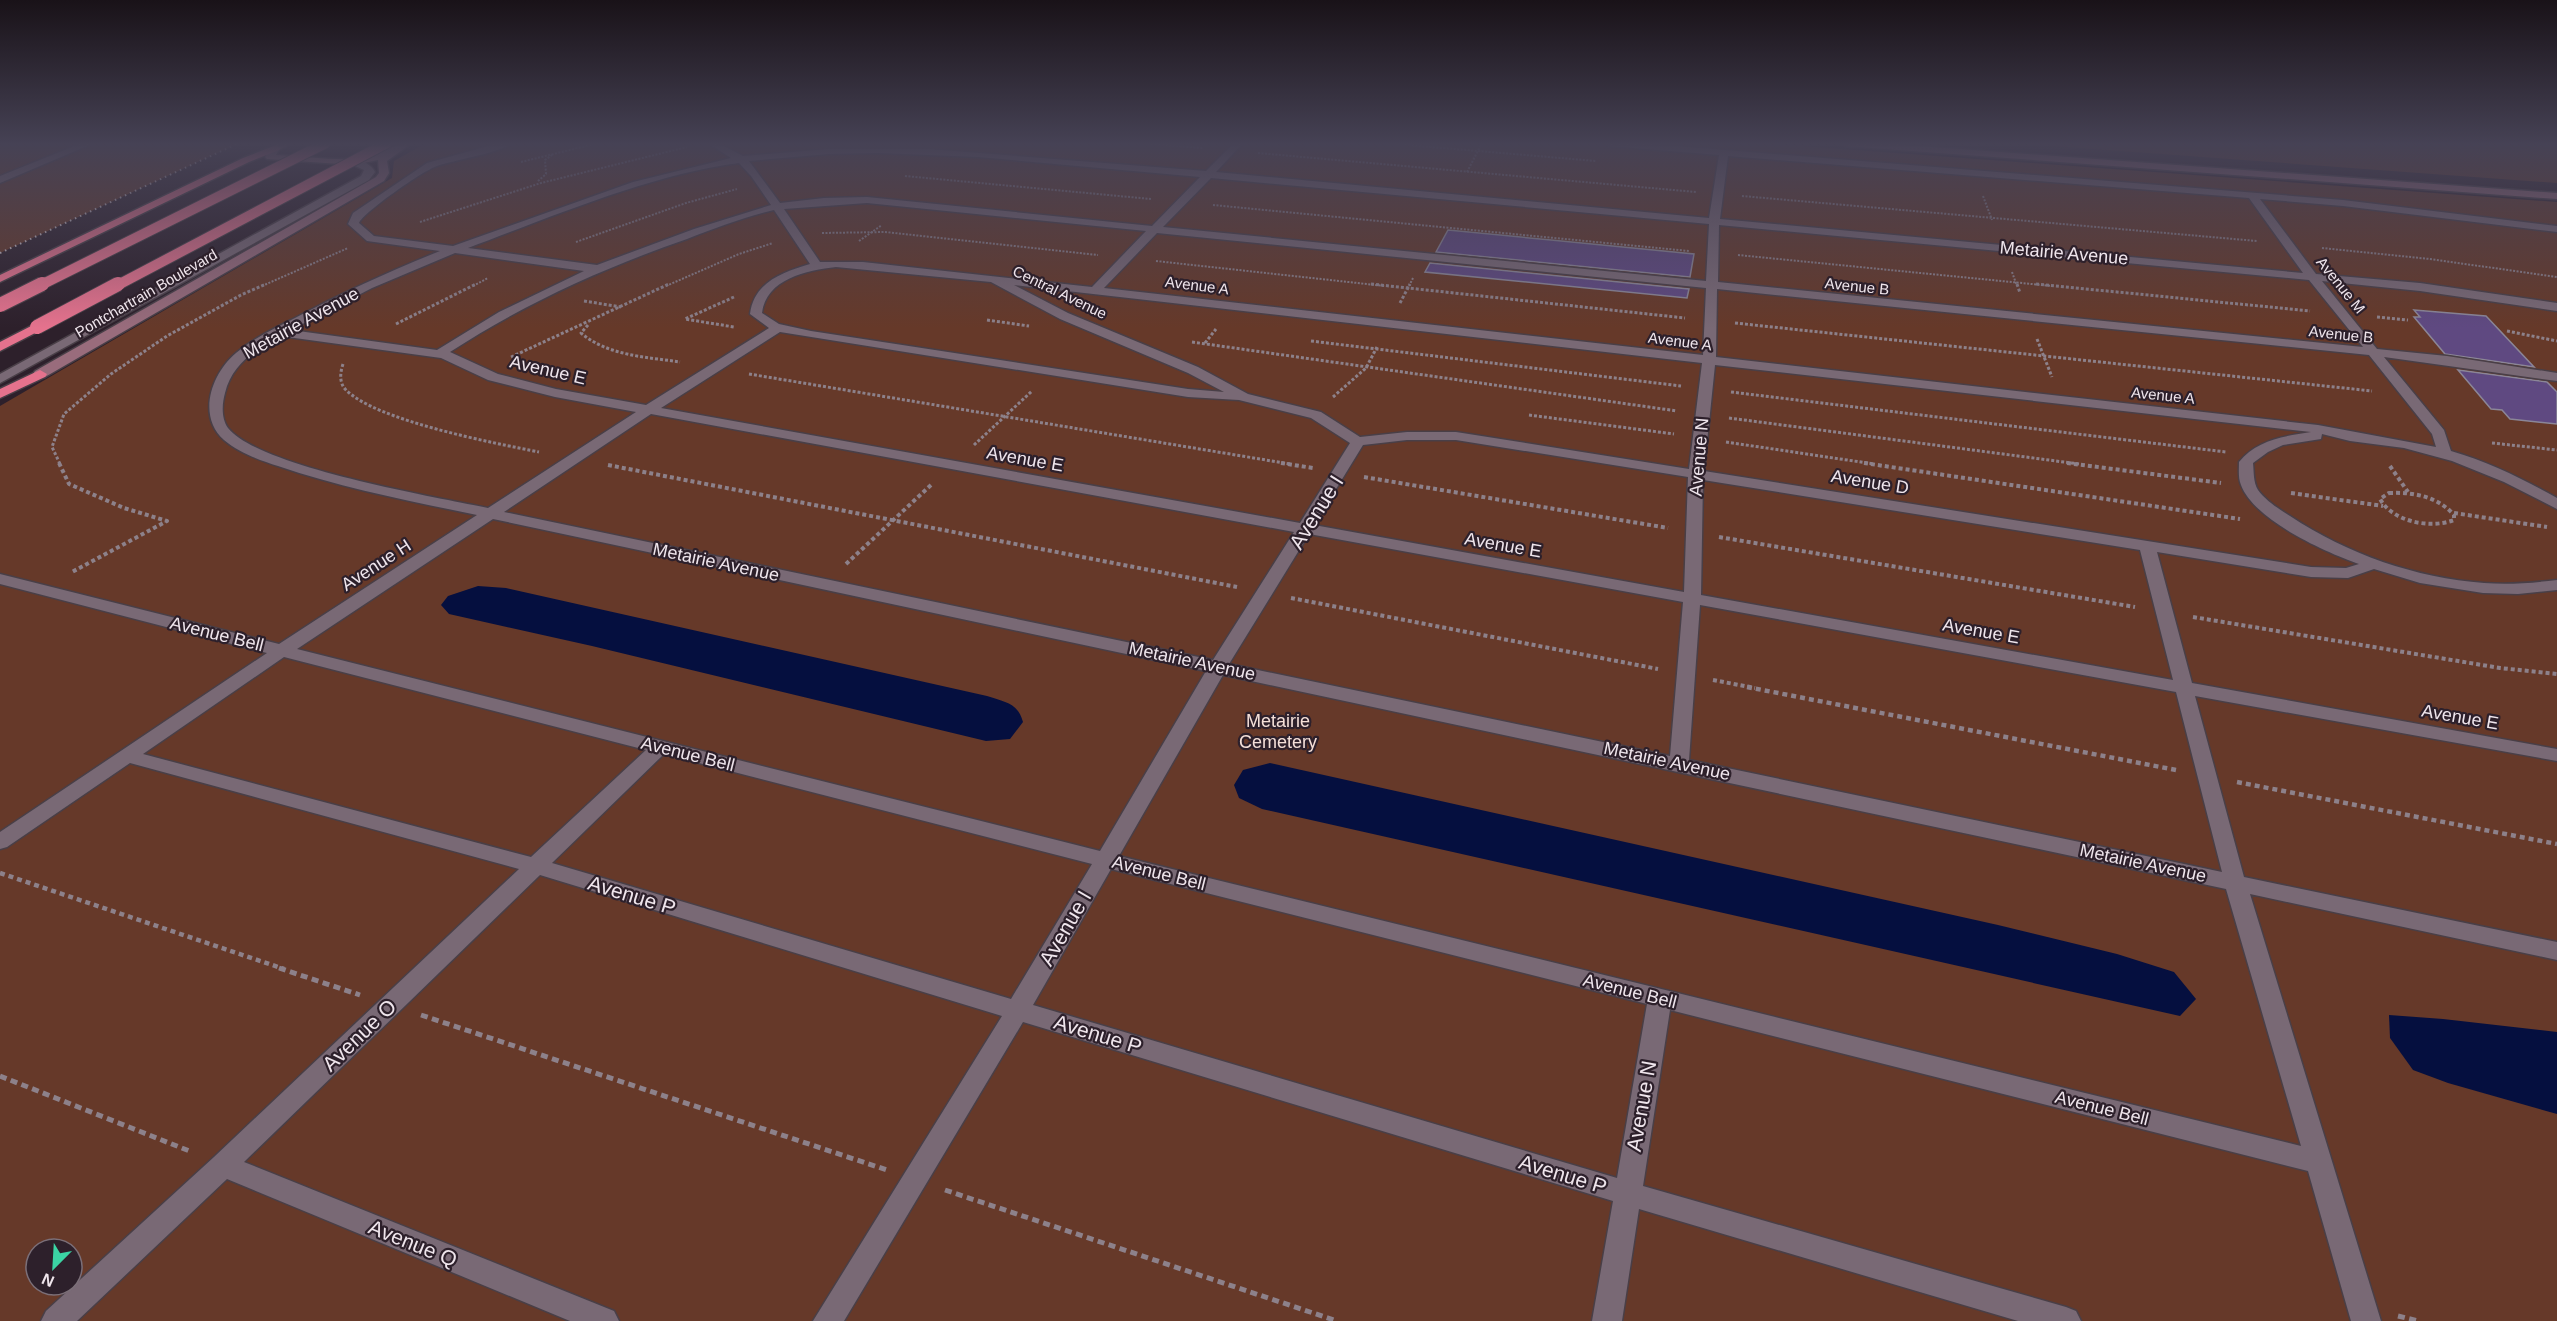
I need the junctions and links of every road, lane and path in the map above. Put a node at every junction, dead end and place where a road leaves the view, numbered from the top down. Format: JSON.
{"nodes":[{"id":1,"x":154,"y":205,"type":"edge"},
{"id":2,"x":202,"y":205,"type":"edge"},
{"id":3,"x":277,"y":205,"type":"edge"},
{"id":4,"x":317,"y":205,"type":"edge"},
{"id":5,"x":335,"y":205,"type":"edge"},
{"id":6,"x":371,"y":205,"type":"edge"},
{"id":7,"x":578,"y":205,"type":"edge"},
{"id":8,"x":789,"y":205,"type":"edge"},
{"id":9,"x":915,"y":205,"type":"edge"},
{"id":10,"x":1177,"y":205,"type":"edge"},
{"id":11,"x":1450,"y":205,"type":"edge"},
{"id":12,"x":1537,"y":205,"type":"edge"},
{"id":13,"x":1716,"y":205,"type":"edge"},
{"id":14,"x":1845,"y":205,"type":"edge"},
{"id":15,"x":1987,"y":205,"type":"edge"},
{"id":16,"x":2258,"y":205,"type":"edge"},
{"id":17,"x":2357,"y":205,"type":"edge"},
{"id":18,"x":778,"y":206,"type":"junction"},
{"id":19,"x":1992,"y":218,"type":"junction"},
{"id":20,"x":1714,"y":221,"type":"junction"},
{"id":21,"x":1154,"y":228,"type":"junction"},
{"id":22,"x":2557,"y":229,"type":"edge"},
{"id":23,"x":799,"y":238,"type":"junction"},
{"id":24,"x":2286,"y":244,"type":"junction"},
{"id":25,"x":2003,"y":248,"type":"junction"},
{"id":26,"x":453,"y":249,"type":"junction"},
{"id":27,"x":1424,"y":256,"type":"junction"},
{"id":28,"x":1125,"y":258,"type":"junction"},
{"id":29,"x":817,"y":266,"type":"junction"},
{"id":30,"x":600,"y":270,"type":"junction"},
{"id":31,"x":2314,"y":277,"type":"junction"},
{"id":32,"x":2557,"y":277,"type":"edge"},
{"id":33,"x":0,"y":279,"type":"edge"},
{"id":34,"x":994,"y":279,"type":"junction"},
{"id":35,"x":1712,"y":286,"type":"junction"},
{"id":36,"x":1407,"y":288,"type":"junction"},
{"id":37,"x":1095,"y":290,"type":"junction"},
{"id":38,"x":0,"y":305,"type":"edge"},
{"id":39,"x":2557,"y":307,"type":"edge"},
{"id":40,"x":2029,"y":318,"type":"junction"},
{"id":41,"x":1711,"y":320,"type":"junction"},
{"id":42,"x":1389,"y":323,"type":"junction"},
{"id":43,"x":588,"y":325,"type":"junction"},
{"id":44,"x":778,"y":328,"type":"junction"},
{"id":45,"x":280,"y":332,"type":"junction"},
{"id":46,"x":2507,"y":332,"type":"dead end"},
{"id":47,"x":2557,"y":341,"type":"edge"},
{"id":48,"x":1192,"y":342,"type":"dead end"},
{"id":49,"x":0,"y":347,"type":"edge"},
{"id":50,"x":2374,"y":352,"type":"junction"},
{"id":51,"x":446,"y":356,"type":"junction"},
{"id":52,"x":2043,"y":356,"type":"junction"},
{"id":53,"x":1709,"y":361,"type":"junction"},
{"id":54,"x":714,"y":368,"type":"junction"},
{"id":55,"x":1366,"y":368,"type":"junction"},
{"id":56,"x":477,"y":372,"type":"junction"},
{"id":57,"x":40,"y":374,"type":"joint"},
{"id":58,"x":2557,"y":377,"type":"edge"},
{"id":59,"x":0,"y":379,"type":"edge"},
{"id":60,"x":2408,"y":395,"type":"junction"},
{"id":61,"x":0,"y":396,"type":"edge"},
{"id":62,"x":1243,"y":397,"type":"junction"},
{"id":63,"x":2060,"y":400,"type":"junction"},
{"id":64,"x":648,"y":410,"type":"junction"},
{"id":65,"x":1703,"y":414,"type":"junction"},
{"id":66,"x":1316,"y":415,"type":"junction"},
{"id":67,"x":1529,"y":415,"type":"dead end"},
{"id":68,"x":2440,"y":437,"type":"junction"},
{"id":69,"x":1701,"y":438,"type":"junction"},
{"id":70,"x":2361,"y":438,"type":"junction"},
{"id":71,"x":1358,"y":442,"type":"junction"},
{"id":72,"x":2557,"y":450,"type":"edge"},
{"id":73,"x":2445,"y":454,"type":"junction"},
{"id":74,"x":1340,"y":473,"type":"junction"},
{"id":75,"x":1696,"y":474,"type":"junction"},
{"id":76,"x":2249,"y":487,"type":"junction"},
{"id":77,"x":2557,"y":504,"type":"edge"},
{"id":78,"x":2383,"y":506,"type":"junction"},
{"id":79,"x":2453,"y":513,"type":"junction"},
{"id":80,"x":491,"y":514,"type":"junction"},
{"id":81,"x":2283,"y":520,"type":"junction"},
{"id":82,"x":2557,"y":528,"type":"edge"},
{"id":83,"x":1305,"y":530,"type":"junction"},
{"id":84,"x":1694,"y":533,"type":"junction"},
{"id":85,"x":2146,"y":546,"type":"junction"},
{"id":86,"x":2374,"y":564,"type":"junction"},
{"id":87,"x":0,"y":579,"type":"edge"},
{"id":88,"x":2557,"y":585,"type":"edge"},
{"id":89,"x":1692,"y":599,"type":"junction"},
{"id":90,"x":2163,"y":612,"type":"junction"},
{"id":91,"x":281,"y":651,"type":"junction"},
{"id":92,"x":1218,"y":667,"type":"junction"},
{"id":93,"x":2557,"y":674,"type":"edge"},
{"id":94,"x":2182,"y":687,"type":"junction"},
{"id":95,"x":660,"y":747,"type":"junction"},
{"id":96,"x":2557,"y":755,"type":"edge"},
{"id":97,"x":128,"y":756,"type":"junction"},
{"id":98,"x":1679,"y":763,"type":"junction"},
{"id":99,"x":0,"y":842,"type":"edge"},
{"id":100,"x":1105,"y":860,"type":"junction"},
{"id":101,"x":535,"y":866,"type":"junction"},
{"id":102,"x":0,"y":873,"type":"edge"},
{"id":103,"x":2235,"y":882,"type":"junction"},
{"id":104,"x":2557,"y":951,"type":"edge"},
{"id":105,"x":1660,"y":998,"type":"junction"},
{"id":106,"x":390,"y":1005,"type":"junction"},
{"id":107,"x":1017,"y":1010,"type":"junction"},
{"id":108,"x":0,"y":1076,"type":"edge"},
{"id":109,"x":2319,"y":1162,"type":"junction"},
{"id":110,"x":223,"y":1165,"type":"junction"},
{"id":111,"x":915,"y":1179,"type":"junction"},
{"id":112,"x":1626,"y":1193,"type":"junction"},
{"id":113,"x":56,"y":1321,"type":"edge"},
{"id":114,"x":604,"y":1321,"type":"edge"},
{"id":115,"x":828,"y":1321,"type":"edge"},
{"id":116,"x":1337,"y":1321,"type":"edge"},
{"id":117,"x":1607,"y":1321,"type":"edge"},
{"id":118,"x":2066,"y":1321,"type":"edge"},
{"id":119,"x":2366,"y":1321,"type":"edge"}],
"edges":[{"from":1,"to":33,"type":"highway"},
{"from":2,"to":38,"type":"highway","bridge":true},
{"from":3,"to":49,"type":"highway","bridge":true},
{"from":4,"to":59,"type":"street","name":"Pontchartrain Boulevard"},
{"from":5,"to":57,"type":"main road","name":"Pontchartrain Boulevard"},
{"from":6,"to":26,"type":"street"},
{"from":7,"to":26,"type":"street","name":"Metairie Avenue"},
{"from":8,"to":18,"type":"street"},
{"from":9,"to":21,"type":"street"},
{"from":10,"to":21,"type":"street"},
{"from":11,"to":27,"type":"path"},
{"from":12,"to":20,"type":"street","name":"Metairie Avenue"},
{"from":13,"to":20,"type":"street","name":"Avenue N"},
{"from":14,"to":19,"type":"path"},
{"from":15,"to":19,"type":"path"},
{"from":16,"to":24,"type":"street","name":"Avenue M"},
{"from":17,"to":22,"type":"street"},
{"from":18,"to":23,"type":"street"},
{"from":18,"to":30,"type":"street"},
{"from":19,"to":24,"type":"path"},
{"from":19,"to":25,"type":"path"},
{"from":20,"to":25,"type":"street","name":"Metairie Avenue"},
{"from":20,"to":35,"type":"street","name":"Avenue N"},
{"from":21,"to":27,"type":"street","name":"Avenue B"},
{"from":21,"to":28,"type":"street"},
{"from":23,"to":28,"type":"path"},
{"from":23,"to":29,"type":"street"},
{"from":23,"to":43,"type":"path"},
{"from":24,"to":31,"type":"street","name":"Avenue M"},
{"from":24,"to":32,"type":"path"},
{"from":25,"to":31,"type":"street","name":"Metairie Avenue"},
{"from":25,"to":40,"type":"path"},
{"from":26,"to":30,"type":"street"},
{"from":26,"to":45,"type":"street","name":"Metairie Avenue"},
{"from":27,"to":35,"type":"street","name":"Avenue B"},
{"from":27,"to":36,"type":"path"},
{"from":28,"to":36,"type":"path"},
{"from":28,"to":37,"type":"street"},
{"from":29,"to":34,"type":"street","name":"Central Avenue"},
{"from":29,"to":44,"type":"street","name":"Central Avenue"},
{"from":30,"to":51,"type":"street"},
{"from":31,"to":39,"type":"street","name":"Metairie Avenue"},
{"from":31,"to":50,"type":"street","name":"Avenue M"},
{"from":34,"to":37,"type":"street","name":"Avenue A"},
{"from":34,"to":62,"type":"street","name":"Central Avenue"},
{"from":35,"to":40,"type":"street","name":"Avenue B"},
{"from":35,"to":41,"type":"street","name":"Avenue N"},
{"from":36,"to":41,"type":"path"},
{"from":36,"to":42,"type":"path"},
{"from":37,"to":42,"type":"street","name":"Avenue A"},
{"from":40,"to":50,"type":"street","name":"Avenue B"},
{"from":40,"to":52,"type":"path"},
{"from":41,"to":52,"type":"path"},
{"from":41,"to":53,"type":"street","name":"Avenue N"},
{"from":42,"to":53,"type":"street","name":"Avenue A"},
{"from":42,"to":55,"type":"path"},
{"from":43,"to":54,"type":"path"},
{"from":43,"to":56,"type":"path"},
{"from":44,"to":54,"type":"street","name":"Avenue H"},
{"from":44,"to":62,"type":"street"},
{"from":45,"to":51,"type":"street","name":"Avenue E"},
{"from":45,"to":80,"type":"street","name":"Metairie Avenue"},
{"from":46,"to":47,"type":"path"},
{"from":48,"to":55,"type":"path"},
{"from":50,"to":58,"type":"street","name":"Avenue B"},
{"from":50,"to":60,"type":"street","name":"Avenue M"},
{"from":51,"to":56,"type":"street","name":"Avenue E"},
{"from":52,"to":60,"type":"path"},
{"from":52,"to":63,"type":"path"},
{"from":53,"to":63,"type":"street","name":"Avenue A"},
{"from":53,"to":65,"type":"street","name":"Avenue N"},
{"from":54,"to":64,"type":"street","name":"Avenue H"},
{"from":54,"to":74,"type":"path"},
{"from":55,"to":65,"type":"path"},
{"from":55,"to":66,"type":"path"},
{"from":56,"to":64,"type":"street","name":"Avenue E"},
{"from":57,"to":61,"type":"street","name":"Pontchartrain Boulevard"},
{"from":60,"to":68,"type":"street","name":"Avenue M"},
{"from":62,"to":66,"type":"street","name":"Central Avenue"},
{"from":63,"to":70,"type":"street","name":"Avenue A"},
{"from":64,"to":80,"type":"street","name":"Avenue H"},
{"from":64,"to":83,"type":"street","name":"Avenue E"},
{"from":65,"to":69,"type":"street","name":"Avenue N"},
{"from":65,"to":76,"type":"path"},
{"from":66,"to":71,"type":"street","name":"Central Avenue"},
{"from":67,"to":69,"type":"path"},
{"from":68,"to":72,"type":"path"},
{"from":68,"to":73,"type":"street","name":"Avenue M"},
{"from":69,"to":75,"type":"street","name":"Avenue N"},
{"from":69,"to":81,"type":"path"},
{"from":70,"to":73,"type":"street"},
{"from":70,"to":76,"type":"street"},
{"from":71,"to":74,"type":"street","name":"Avenue I"},
{"from":71,"to":75,"type":"street","name":"Avenue D"},
{"from":73,"to":77,"type":"street"},
{"from":74,"to":83,"type":"street","name":"Avenue I"},
{"from":74,"to":84,"type":"path"},
{"from":75,"to":84,"type":"street","name":"Avenue N"},
{"from":75,"to":85,"type":"street","name":"Avenue D"},
{"from":76,"to":78,"type":"path"},
{"from":76,"to":81,"type":"street"},
{"from":78,"to":79,"type":"path"},
{"from":78,"to":79,"type":"path"},
{"from":79,"to":82,"type":"path"},
{"from":80,"to":91,"type":"street","name":"Avenue H"},
{"from":80,"to":92,"type":"street","name":"Metairie Avenue"},
{"from":81,"to":86,"type":"street"},
{"from":83,"to":89,"type":"street","name":"Avenue E"},
{"from":83,"to":92,"type":"street","name":"Avenue I"},
{"from":84,"to":89,"type":"street","name":"Avenue N"},
{"from":84,"to":90,"type":"path"},
{"from":85,"to":86,"type":"street","name":"Avenue D"},
{"from":85,"to":90,"type":"street"},
{"from":86,"to":88,"type":"street"},
{"from":87,"to":91,"type":"street","name":"Avenue Bell"},
{"from":89,"to":94,"type":"street","name":"Avenue E"},
{"from":89,"to":98,"type":"street","name":"Avenue N"},
{"from":90,"to":93,"type":"path"},
{"from":90,"to":94,"type":"street"},
{"from":91,"to":95,"type":"street","name":"Avenue Bell"},
{"from":91,"to":97,"type":"street","name":"Avenue H"},
{"from":92,"to":98,"type":"street","name":"Metairie Avenue"},
{"from":92,"to":100,"type":"street","name":"Avenue I"},
{"from":94,"to":96,"type":"street","name":"Avenue E"},
{"from":94,"to":103,"type":"street"},
{"from":95,"to":100,"type":"street","name":"Avenue Bell"},
{"from":95,"to":101,"type":"street","name":"Avenue O"},
{"from":97,"to":99,"type":"street","name":"Avenue H"},
{"from":97,"to":101,"type":"street","name":"Avenue P"},
{"from":98,"to":103,"type":"street","name":"Metairie Avenue"},
{"from":100,"to":105,"type":"street","name":"Avenue Bell"},
{"from":100,"to":107,"type":"street","name":"Avenue I"},
{"from":101,"to":106,"type":"street","name":"Avenue O"},
{"from":101,"to":107,"type":"street","name":"Avenue P"},
{"from":102,"to":106,"type":"path"},
{"from":103,"to":104,"type":"street","name":"Metairie Avenue"},
{"from":103,"to":109,"type":"street"},
{"from":105,"to":109,"type":"street","name":"Avenue Bell"},
{"from":105,"to":112,"type":"street","name":"Avenue N"},
{"from":106,"to":110,"type":"street","name":"Avenue O"},
{"from":106,"to":111,"type":"path"},
{"from":107,"to":111,"type":"street","name":"Avenue I"},
{"from":107,"to":112,"type":"street","name":"Avenue P"},
{"from":108,"to":110,"type":"path"},
{"from":109,"to":119,"type":"street"},
{"from":110,"to":113,"type":"street","name":"Avenue O"},
{"from":110,"to":114,"type":"street","name":"Avenue Q"},
{"from":111,"to":115,"type":"street","name":"Avenue I"},
{"from":111,"to":116,"type":"path"},
{"from":112,"to":117,"type":"street","name":"Avenue N"},
{"from":112,"to":118,"type":"street","name":"Avenue P"}]}
